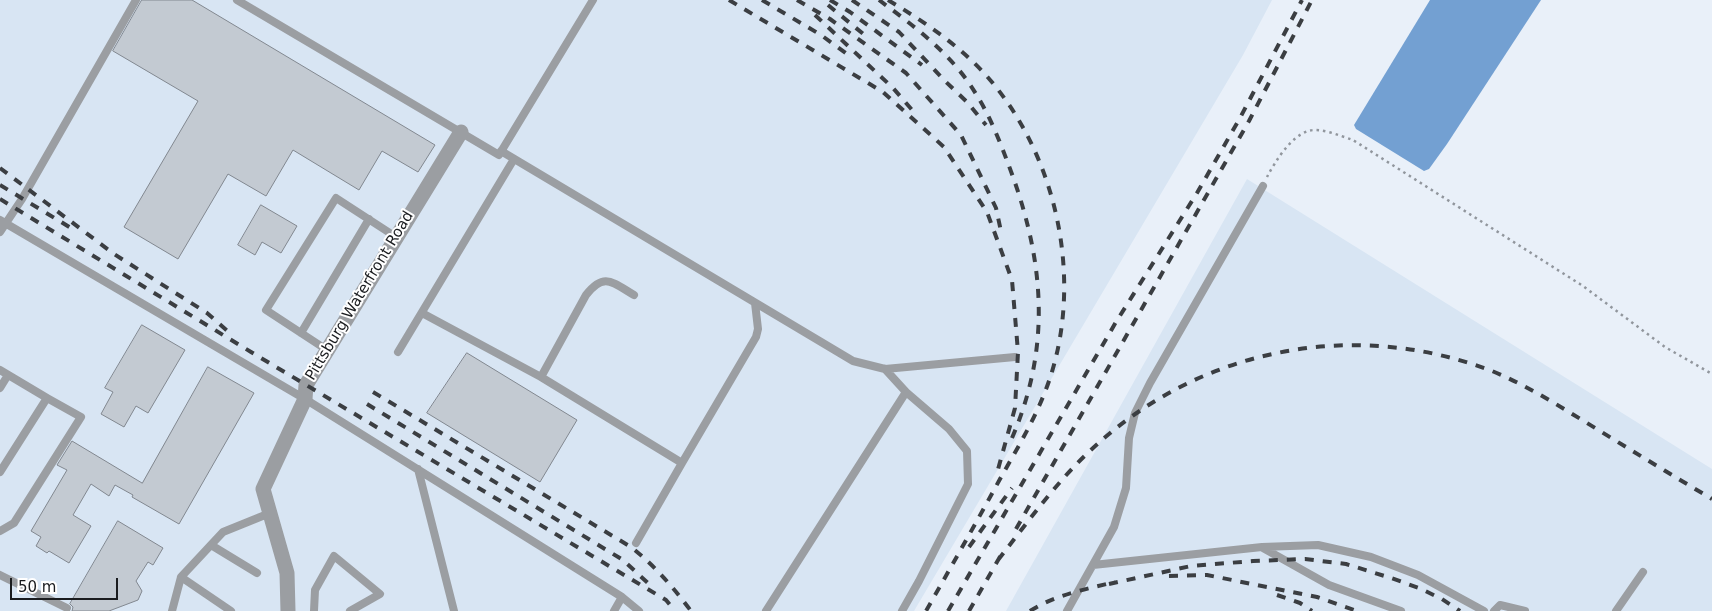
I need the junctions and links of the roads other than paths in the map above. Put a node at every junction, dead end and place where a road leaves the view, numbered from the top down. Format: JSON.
{"nodes":[{"id":1,"x":136,"y":0,"type":"edge"},
{"id":2,"x":236,"y":0,"type":"edge"},
{"id":3,"x":593,"y":0,"type":"edge"},
{"id":4,"x":461,"y":132,"type":"junction"},
{"id":5,"x":501,"y":151,"type":"junction"},
{"id":6,"x":514,"y":158,"type":"junction"},
{"id":7,"x":1262,"y":186,"type":"road end"},
{"id":8,"x":369,"y":219,"type":"junction"},
{"id":9,"x":3,"y":222,"type":"edge"},
{"id":10,"x":0,"y":232,"type":"edge"},
{"id":11,"x":396,"y":237,"type":"junction"},
{"id":12,"x":634,"y":295,"type":"dead end"},
{"id":13,"x":755,"y":303,"type":"junction"},
{"id":14,"x":422,"y":313,"type":"junction"},
{"id":15,"x":301,"y":333,"type":"junction"},
{"id":16,"x":327,"y":350,"type":"junction"},
{"id":17,"x":398,"y":352,"type":"dead end"},
{"id":18,"x":1015,"y":357,"type":"dead end"},
{"id":19,"x":885,"y":369,"type":"junction"},
{"id":20,"x":0,"y":370,"type":"edge"},
{"id":21,"x":8,"y":375,"type":"junction"},
{"id":22,"x":541,"y":377,"type":"junction"},
{"id":23,"x":0,"y":388,"type":"edge"},
{"id":24,"x":906,"y":392,"type":"junction"},
{"id":25,"x":47,"y":398,"type":"junction"},
{"id":26,"x":305,"y":399,"type":"junction"},
{"id":27,"x":682,"y":463,"type":"junction"},
{"id":28,"x":418,"y":469,"type":"junction"},
{"id":29,"x":0,"y":472,"type":"edge"},
{"id":30,"x":270,"y":514,"type":"junction"},
{"id":31,"x":0,"y":531,"type":"edge"},
{"id":32,"x":636,"y":543,"type":"dead end"},
{"id":33,"x":211,"y":545,"type":"junction"},
{"id":34,"x":1262,"y":547,"type":"junction"},
{"id":35,"x":1093,"y":566,"type":"junction"},
{"id":36,"x":1644,"y":572,"type":"dead end"},
{"id":37,"x":257,"y":573,"type":"dead end"},
{"id":38,"x":0,"y":575,"type":"edge"},
{"id":39,"x":181,"y":577,"type":"junction"},
{"id":40,"x":622,"y":597,"type":"junction"},
{"id":41,"x":67,"y":608,"type":"dead end"},
{"id":42,"x":172,"y":611,"type":"edge"},
{"id":43,"x":231,"y":611,"type":"edge"},
{"id":44,"x":288,"y":611,"type":"edge"},
{"id":45,"x":314,"y":611,"type":"edge"},
{"id":46,"x":350,"y":611,"type":"edge"},
{"id":47,"x":454,"y":611,"type":"edge"},
{"id":48,"x":614,"y":611,"type":"edge"},
{"id":49,"x":639,"y":611,"type":"edge"},
{"id":50,"x":766,"y":611,"type":"edge"},
{"id":51,"x":902,"y":611,"type":"edge"},
{"id":52,"x":1067,"y":611,"type":"edge"},
{"id":53,"x":1401,"y":611,"type":"edge"},
{"id":54,"x":1484,"y":611,"type":"edge"},
{"id":55,"x":1494,"y":611,"type":"edge"},
{"id":56,"x":1525,"y":611,"type":"edge"},
{"id":57,"x":1616,"y":611,"type":"edge"}],
"edges":[{"from":1,"to":9,"type":"lane"},
{"from":2,"to":4,"type":"lane"},
{"from":3,"to":5,"type":"lane"},
{"from":4,"to":5,"type":"lane"},
{"from":4,"to":11,"type":"street","name":"Pittsburg Waterfront Road"},
{"from":5,"to":6,"type":"lane"},
{"from":6,"to":13,"type":"lane"},
{"from":6,"to":14,"type":"lane"},
{"from":7,"to":35,"type":"lane"},
{"from":8,"to":11,"type":"lane"},
{"from":8,"to":15,"type":"lane"},
{"from":8,"to":15,"type":"lane"},
{"from":9,"to":10,"type":"lane"},
{"from":9,"to":26,"type":"lane"},
{"from":11,"to":16,"type":"street","name":"Pittsburg Waterfront Road"},
{"from":12,"to":22,"type":"lane"},
{"from":13,"to":19,"type":"lane"},
{"from":13,"to":27,"type":"lane"},
{"from":14,"to":17,"type":"lane"},
{"from":14,"to":22,"type":"lane"},
{"from":15,"to":16,"type":"lane"},
{"from":16,"to":26,"type":"street","name":"Pittsburg Waterfront Road"},
{"from":18,"to":19,"type":"lane"},
{"from":19,"to":24,"type":"lane"},
{"from":20,"to":21,"type":"lane"},
{"from":21,"to":23,"type":"lane"},
{"from":21,"to":25,"type":"lane"},
{"from":22,"to":27,"type":"lane"},
{"from":24,"to":50,"type":"lane"},
{"from":24,"to":51,"type":"lane"},
{"from":25,"to":29,"type":"lane"},
{"from":25,"to":31,"type":"lane"},
{"from":26,"to":28,"type":"lane"},
{"from":26,"to":30,"type":"street","name":"Pittsburg Waterfront Road"},
{"from":27,"to":32,"type":"lane"},
{"from":28,"to":40,"type":"lane"},
{"from":28,"to":47,"type":"lane"},
{"from":30,"to":33,"type":"lane"},
{"from":30,"to":44,"type":"street","name":"Pittsburg Waterfront Road"},
{"from":33,"to":37,"type":"lane"},
{"from":33,"to":39,"type":"lane"},
{"from":34,"to":35,"type":"lane"},
{"from":34,"to":53,"type":"lane"},
{"from":34,"to":54,"type":"lane"},
{"from":35,"to":52,"type":"lane"},
{"from":36,"to":57,"type":"lane"},
{"from":38,"to":41,"type":"lane"},
{"from":39,"to":42,"type":"lane"},
{"from":39,"to":43,"type":"lane"},
{"from":40,"to":48,"type":"lane"},
{"from":40,"to":49,"type":"lane"},
{"from":45,"to":46,"type":"lane"},
{"from":55,"to":56,"type":"lane"}]}
